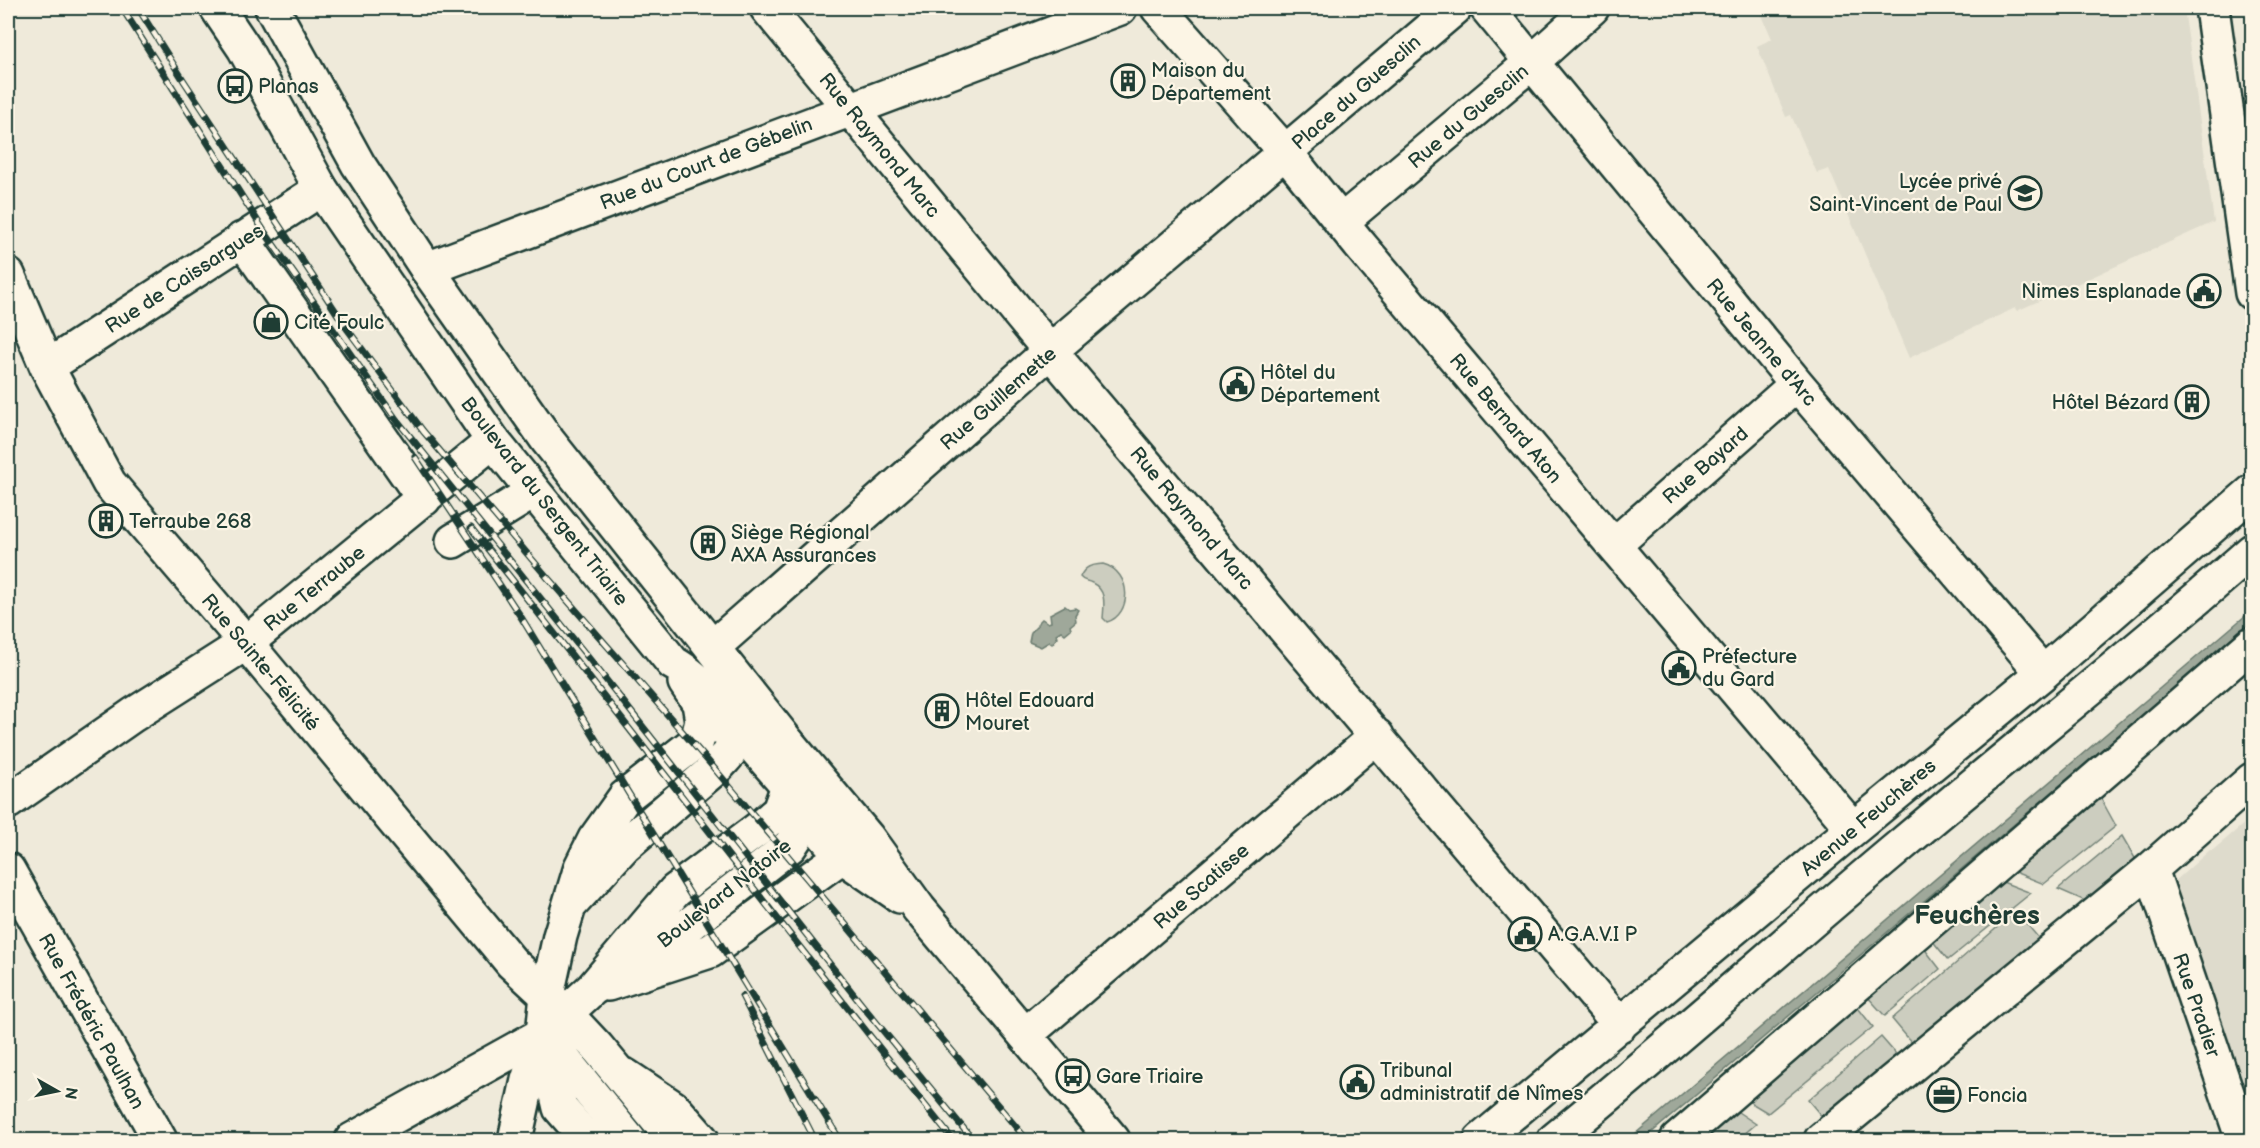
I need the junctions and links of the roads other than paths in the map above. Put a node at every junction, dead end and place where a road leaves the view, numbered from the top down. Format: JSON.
{"nodes":[{"id":1,"x":217,"y":8,"type":"edge"},
{"id":2,"x":272,"y":8,"type":"edge"},
{"id":3,"x":767,"y":8,"type":"edge"},
{"id":4,"x":1120,"y":8,"type":"edge"},
{"id":5,"x":1158,"y":8,"type":"edge"},
{"id":6,"x":1455,"y":8,"type":"edge"},
{"id":7,"x":1487,"y":8,"type":"edge"},
{"id":8,"x":1592,"y":8,"type":"edge"},
{"id":9,"x":2212,"y":8,"type":"edge"},
{"id":10,"x":1531,"y":63,"type":"junction"},
{"id":11,"x":851,"y":108,"type":"junction"},
{"id":12,"x":2253,"y":133,"type":"edge"},
{"id":13,"x":1286,"y":153,"type":"junction"},
{"id":14,"x":321,"y":189,"type":"junction"},
{"id":15,"x":2241,"y":220,"type":"junction"},
{"id":16,"x":1341,"y":222,"type":"junction"},
{"id":17,"x":243,"y":239,"type":"junction"},
{"id":18,"x":427,"y":269,"type":"junction"},
{"id":19,"x":8,"y":275,"type":"edge"},
{"id":20,"x":2253,"y":293,"type":"edge"},
{"id":21,"x":1050,"y":351,"type":"junction"},
{"id":22,"x":47,"y":367,"type":"junction"},
{"id":23,"x":1797,"y":384,"type":"junction"},
{"id":24,"x":493,"y":441,"type":"junction"},
{"id":25,"x":533,"y":492,"type":"junction"},
{"id":26,"x":2253,"y":492,"type":"edge"},
{"id":27,"x":424,"y":499,"type":"junction"},
{"id":28,"x":453,"y":541,"type":"dead end"},
{"id":29,"x":1614,"y":545,"type":"junction"},
{"id":30,"x":2253,"y":551,"type":"edge"},
{"id":31,"x":2207,"y":559,"type":"dead end"},
{"id":32,"x":2090,"y":632,"type":"junction"},
{"id":33,"x":246,"y":643,"type":"junction"},
{"id":34,"x":2253,"y":644,"type":"edge"},
{"id":35,"x":713,"y":647,"type":"junction"},
{"id":36,"x":2043,"y":673,"type":"junction"},
{"id":37,"x":739,"y":730,"type":"junction"},
{"id":38,"x":1377,"y":736,"type":"junction"},
{"id":39,"x":2253,"y":780,"type":"edge"},
{"id":40,"x":788,"y":786,"type":"junction"},
{"id":41,"x":8,"y":802,"type":"edge"},
{"id":42,"x":808,"y":817,"type":"junction"},
{"id":43,"x":1853,"y":829,"type":"junction"},
{"id":44,"x":842,"y":856,"type":"junction"},
{"id":45,"x":2151,"y":869,"type":"junction"},
{"id":46,"x":8,"y":870,"type":"edge"},
{"id":47,"x":919,"y":909,"type":"junction"},
{"id":48,"x":592,"y":989,"type":"junction"},
{"id":49,"x":552,"y":1014,"type":"junction"},
{"id":50,"x":1620,"y":1025,"type":"junction"},
{"id":51,"x":1025,"y":1035,"type":"junction"},
{"id":52,"x":615,"y":1069,"type":"junction"},
{"id":53,"x":2236,"y":1138,"type":"edge"},
{"id":54,"x":160,"y":1140,"type":"edge"},
{"id":55,"x":352,"y":1140,"type":"edge"},
{"id":56,"x":515,"y":1140,"type":"edge"},
{"id":57,"x":527,"y":1140,"type":"edge"},
{"id":58,"x":588,"y":1140,"type":"edge"},
{"id":59,"x":629,"y":1140,"type":"edge"},
{"id":60,"x":674,"y":1140,"type":"edge"},
{"id":61,"x":702,"y":1140,"type":"edge"},
{"id":62,"x":1113,"y":1140,"type":"edge"},
{"id":63,"x":1481,"y":1140,"type":"edge"},
{"id":64,"x":1554,"y":1140,"type":"edge"},
{"id":65,"x":1677,"y":1140,"type":"edge"},
{"id":66,"x":1821,"y":1140,"type":"edge"}],
"edges":[{"from":1,"to":14,"type":"street","name":"Boulevard du Sergent Triaire"},
{"from":2,"to":18,"type":"street","name":"Boulevard du Sergent Triaire"},
{"from":3,"to":11,"type":"street","name":"Rue Raymond Marc"},
{"from":4,"to":11,"type":"street","name":"Rue du Court de Gébelin"},
{"from":5,"to":13,"type":"street","name":"Rue Bernard Aton"},
{"from":6,"to":13,"type":"street","name":"Place du Guesclin"},
{"from":7,"to":10,"type":"street","name":"Rue Jeanne d'Arc"},
{"from":8,"to":10,"type":"street","name":"Rue du Guesclin"},
{"from":9,"to":15,"type":"street"},
{"from":10,"to":16,"type":"street","name":"Rue du Guesclin"},
{"from":10,"to":23,"type":"street","name":"Rue Jeanne d'Arc"},
{"from":11,"to":18,"type":"street","name":"Rue du Court de Gébelin"},
{"from":11,"to":21,"type":"street","name":"Rue Raymond Marc"},
{"from":12,"to":15,"type":"street"},
{"from":13,"to":16,"type":"street","name":"Rue Bernard Aton"},
{"from":13,"to":21,"type":"street","name":"Rue Guillemette"},
{"from":14,"to":17,"type":"street","name":"Rue de Caissargues"},
{"from":14,"to":24,"type":"street","name":"Boulevard du Sergent Triaire"},
{"from":15,"to":20,"type":"street"},
{"from":16,"to":29,"type":"street","name":"Rue Bernard Aton"},
{"from":17,"to":22,"type":"street","name":"Rue de Caissargues"},
{"from":17,"to":27,"type":"street"},
{"from":18,"to":35,"type":"street","name":"Boulevard du Sergent Triaire"},
{"from":19,"to":22,"type":"street","name":"Rue Sainte-Félicité"},
{"from":21,"to":35,"type":"street","name":"Rue Guillemette"},
{"from":21,"to":38,"type":"street","name":"Rue Raymond Marc"},
{"from":22,"to":33,"type":"street","name":"Rue Sainte-Félicité"},
{"from":23,"to":29,"type":"street","name":"Rue Bayard"},
{"from":23,"to":36,"type":"street","name":"Rue Jeanne d'Arc"},
{"from":24,"to":25,"type":"street","name":"Boulevard du Sergent Triaire"},
{"from":24,"to":27,"type":"street","name":"Rue Terraube"},
{"from":25,"to":28,"type":"street"},
{"from":25,"to":37,"type":"street","name":"Boulevard du Sergent Triaire"},
{"from":26,"to":32,"type":"street","name":"Avenue Feuchères"},
{"from":27,"to":33,"type":"street","name":"Rue Terraube"},
{"from":29,"to":43,"type":"street","name":"Rue Bernard Aton"},
{"from":30,"to":64,"type":"street"},
{"from":31,"to":32,"type":"street"},
{"from":32,"to":36,"type":"street","name":"Avenue Feuchères"},
{"from":33,"to":41,"type":"street","name":"Rue Terraube"},
{"from":33,"to":49,"type":"street","name":"Rue Sainte-Félicité"},
{"from":34,"to":65,"type":"street"},
{"from":35,"to":37,"type":"street","name":"Boulevard du Sergent Triaire"},
{"from":36,"to":43,"type":"street","name":"Avenue Feuchères"},
{"from":37,"to":40,"type":"street","name":"Boulevard Natoire"},
{"from":37,"to":40,"type":"street","name":"Boulevard du Sergent Triaire"},
{"from":37,"to":42,"type":"street","name":"Boulevard Natoire"},
{"from":37,"to":47,"type":"street","name":"Boulevard du Sergent Triaire"},
{"from":37,"to":49,"type":"street","name":"Boulevard Natoire"},
{"from":38,"to":50,"type":"street","name":"Rue Raymond Marc"},
{"from":38,"to":51,"type":"street","name":"Rue Scatisse"},
{"from":39,"to":45,"type":"street"},
{"from":40,"to":42,"type":"street","name":"Boulevard du Sergent Triaire"},
{"from":40,"to":48,"type":"street","name":"Boulevard Natoire"},
{"from":42,"to":44,"type":"street","name":"Boulevard du Sergent Triaire"},
{"from":42,"to":48,"type":"street","name":"Boulevard Natoire"},
{"from":43,"to":50,"type":"street","name":"Avenue Feuchères"},
{"from":44,"to":47,"type":"street","name":"Boulevard du Sergent Triaire"},
{"from":44,"to":48,"type":"street"},
{"from":45,"to":53,"type":"street","name":"Rue Pradier"},
{"from":45,"to":66,"type":"street"},
{"from":46,"to":54,"type":"street","name":"Rue Frédéric Paulhan"},
{"from":47,"to":51,"type":"street","name":"Boulevard du Sergent Triaire"},
{"from":48,"to":49,"type":"street","name":"Boulevard Natoire"},
{"from":49,"to":52,"type":"street"},
{"from":49,"to":55,"type":"street"},
{"from":49,"to":56,"type":"street","name":"Boulevard Natoire"},
{"from":49,"to":57,"type":"street","name":"Boulevard Natoire"},
{"from":49,"to":58,"type":"street"},
{"from":49,"to":59,"type":"street"},
{"from":50,"to":63,"type":"street","name":"Avenue Feuchères"},
{"from":51,"to":62,"type":"street","name":"Boulevard du Sergent Triaire"},
{"from":52,"to":60,"type":"street"},
{"from":52,"to":61,"type":"street"}]}
